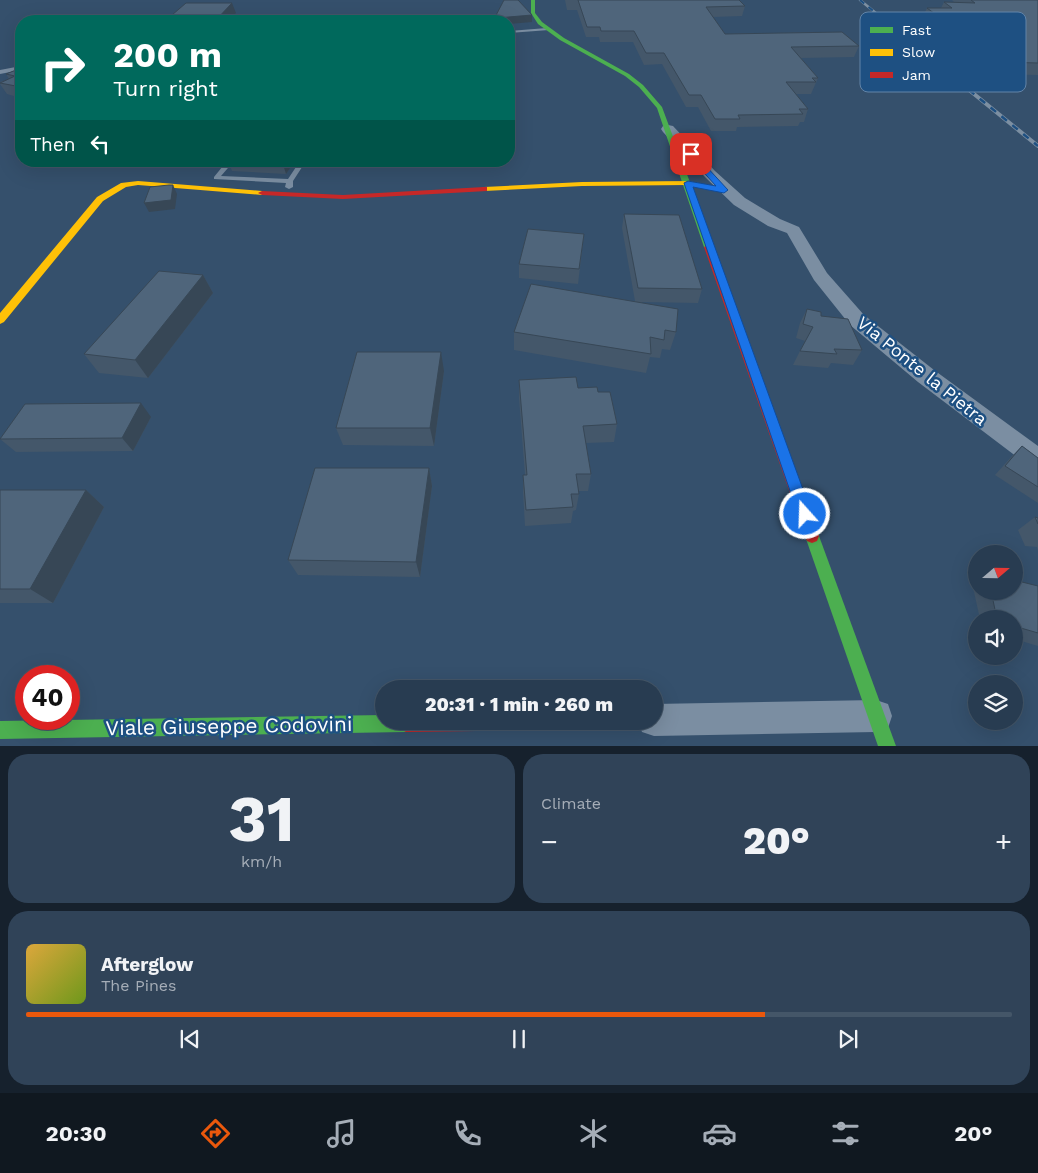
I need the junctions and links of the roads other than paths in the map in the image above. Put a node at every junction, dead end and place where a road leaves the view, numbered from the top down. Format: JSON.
{"nodes":[{"id":1,"x":533,"y":0,"type":"edge"},
{"id":2,"x":548,"y":29,"type":"junction"},
{"id":3,"x":515,"y":32,"type":"edge"},
{"id":4,"x":15,"y":69,"type":"edge"},
{"id":5,"x":0,"y":72,"type":"edge"},
{"id":6,"x":668,"y":130,"type":"junction"},
{"id":7,"x":226,"y":167,"type":"edge"},
{"id":8,"x":299,"y":167,"type":"edge"},
{"id":9,"x":290,"y":181,"type":"junction"},
{"id":10,"x":688,"y":183,"type":"junction"},
{"id":11,"x":724,"y":190,"type":"junction"},
{"id":12,"x":288,"y":193,"type":"junction"},
{"id":13,"x":0,"y":320,"type":"edge"},
{"id":14,"x":1038,"y":459,"type":"edge"},
{"id":15,"x":663,"y":720,"type":"edge"},
{"id":16,"x":375,"y":724,"type":"edge"},
{"id":17,"x":0,"y":730,"type":"edge"},
{"id":18,"x":882,"y":731,"type":"edge"}],
"edges":[{"from":1,"to":2,"type":"street"},
{"from":2,"to":3,"type":"lane"},
{"from":2,"to":6,"type":"street"},
{"from":4,"to":5,"type":"lane"},
{"from":6,"to":10,"type":"street"},
{"from":6,"to":11,"type":"street","name":"Via Ponte la Pietra"},
{"from":7,"to":9,"type":"lane"},
{"from":8,"to":9,"type":"lane"},
{"from":9,"to":12,"type":"lane"},
{"from":10,"to":11,"type":"street"},
{"from":10,"to":12,"type":"street"},
{"from":10,"to":18,"type":"street"},
{"from":11,"to":14,"type":"street","name":"Via Ponte la Pietra"},
{"from":12,"to":13,"type":"street"},
{"from":15,"to":18,"type":"street"},
{"from":16,"to":17,"type":"street","name":"Viale Giuseppe Codovini"}]}
